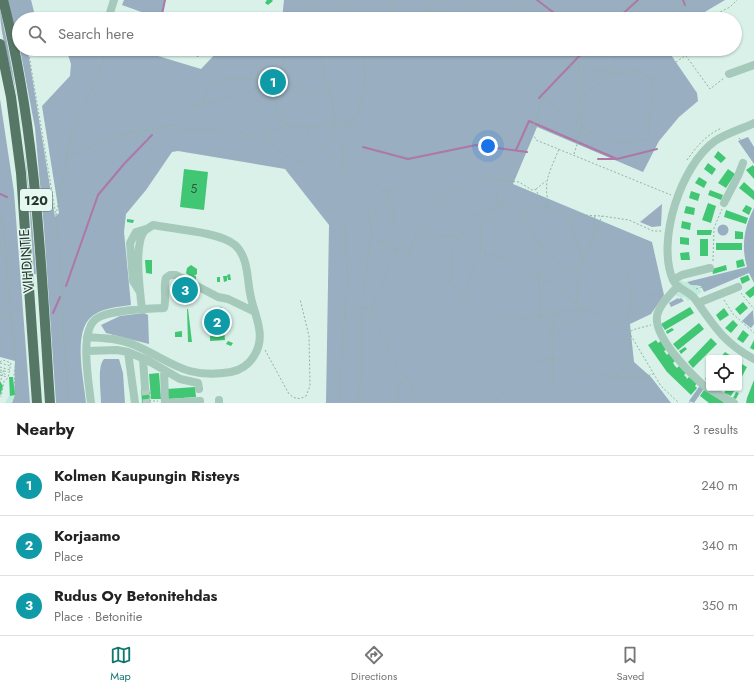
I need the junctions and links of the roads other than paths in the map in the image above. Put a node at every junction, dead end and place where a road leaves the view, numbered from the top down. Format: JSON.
{"nodes":[{"id":1,"x":3,"y":0,"type":"edge"},
{"id":2,"x":114,"y":0,"type":"edge"},
{"id":3,"x":110,"y":12,"type":"edge"},
{"id":4,"x":12,"y":40,"type":"edge"},
{"id":5,"x":0,"y":44,"type":"edge"},
{"id":6,"x":16,"y":56,"type":"edge"},
{"id":7,"x":754,"y":65,"type":"edge"},
{"id":8,"x":729,"y":74,"type":"road end"},
{"id":9,"x":754,"y":123,"type":"edge"},
{"id":10,"x":743,"y":163,"type":"dead end"},
{"id":11,"x":724,"y":203,"type":"road end"},
{"id":12,"x":710,"y":268,"type":"road end"},
{"id":13,"x":676,"y":283,"type":"junction"},
{"id":14,"x":738,"y":287,"type":"road end"},
{"id":15,"x":698,"y":303,"type":"junction"},
{"id":16,"x":140,"y":310,"type":"junction"},
{"id":17,"x":255,"y":312,"type":"junction"},
{"id":18,"x":87,"y":337,"type":"junction"},
{"id":19,"x":90,"y":350,"type":"junction"},
{"id":20,"x":128,"y":352,"type":"junction"},
{"id":21,"x":143,"y":359,"type":"junction"},
{"id":22,"x":754,"y":360,"type":"edge"},
{"id":23,"x":164,"y":370,"type":"junction"},
{"id":24,"x":145,"y":387,"type":"tunnel mouth"},
{"id":25,"x":199,"y":389,"type":"dead end"},
{"id":26,"x":200,"y":401,"type":"edge"},
{"id":27,"x":37,"y":403,"type":"edge"},
{"id":28,"x":50,"y":403,"type":"edge"},
{"id":29,"x":91,"y":403,"type":"edge"},
{"id":30,"x":95,"y":403,"type":"edge"},
{"id":31,"x":135,"y":403,"type":"edge"},
{"id":32,"x":734,"y":403,"type":"edge"}],
"edges":[{"from":1,"to":4,"type":"main road","name":"VIHDINTIE","number":"120"},
{"from":2,"to":3,"type":"street"},
{"from":5,"to":27,"type":"main road","name":"VIHDINTIE","number":"120"},
{"from":6,"to":28,"type":"main road","name":"VIHDINTIE","number":"120"},
{"from":7,"to":8,"type":"street"},
{"from":9,"to":13,"type":"street"},
{"from":10,"to":11,"type":"street"},
{"from":12,"to":13,"type":"street"},
{"from":13,"to":15,"type":"street"},
{"from":13,"to":32,"type":"street"},
{"from":14,"to":15,"type":"street"},
{"from":15,"to":22,"type":"street"},
{"from":16,"to":17,"type":"street"},
{"from":16,"to":17,"type":"street"},
{"from":16,"to":18,"type":"street"},
{"from":17,"to":18,"type":"street"},
{"from":18,"to":19,"type":"street"},
{"from":19,"to":20,"type":"street"},
{"from":19,"to":29,"type":"street"},
{"from":19,"to":30,"type":"street"},
{"from":20,"to":21,"type":"street"},
{"from":20,"to":31,"type":"street"},
{"from":21,"to":23,"type":"street"},
{"from":21,"to":24,"type":"street"},
{"from":23,"to":25,"type":"street"},
{"from":23,"to":26,"type":"street"}]}
